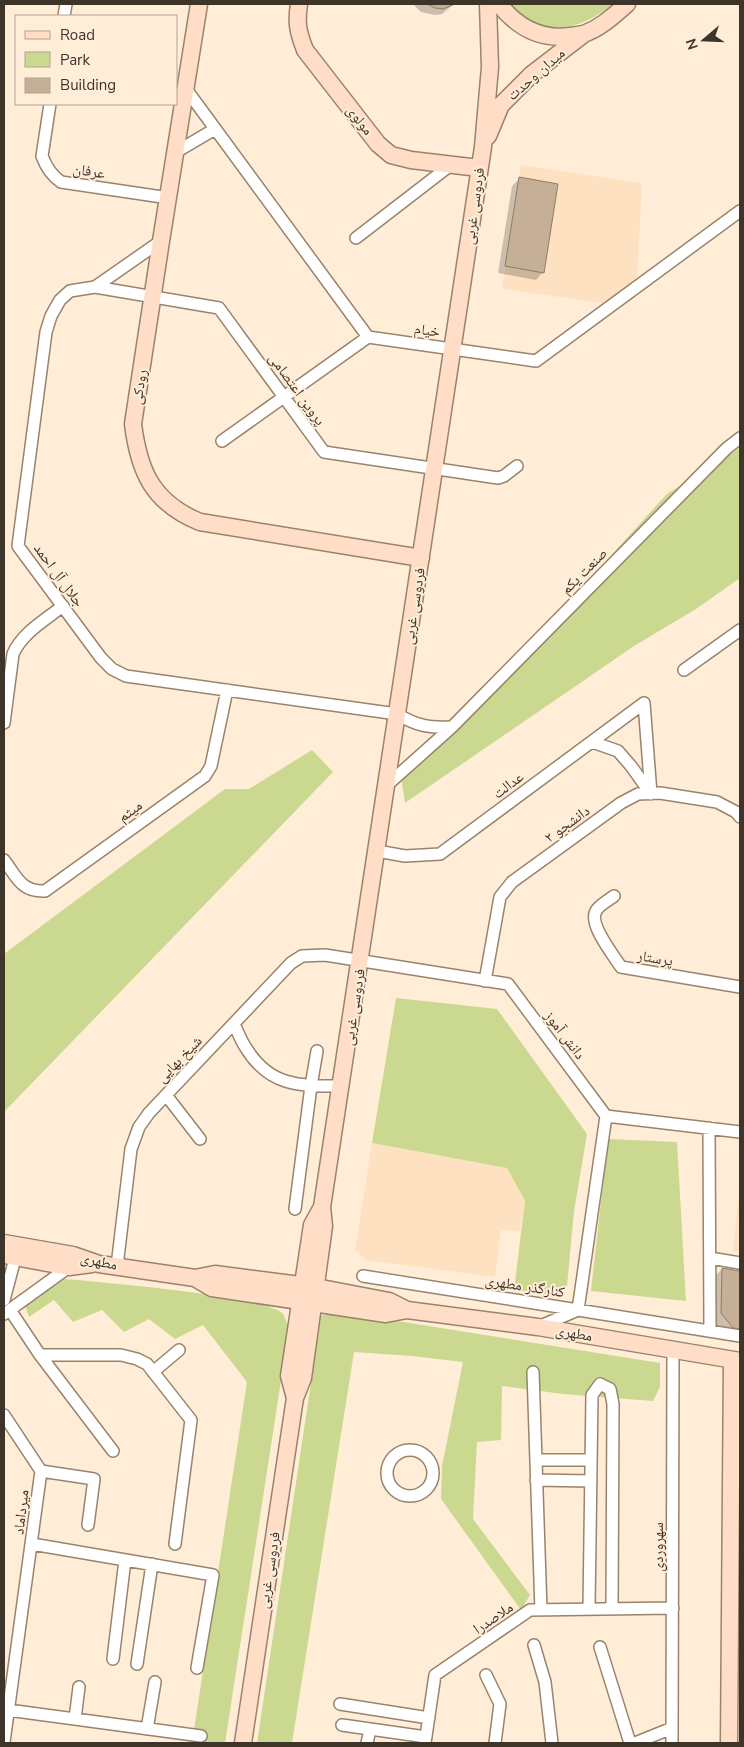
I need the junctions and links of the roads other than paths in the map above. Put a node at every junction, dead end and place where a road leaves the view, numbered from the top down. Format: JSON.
{"nodes":[{"id":1,"x":199,"y":4,"type":"edge"},
{"id":2,"x":299,"y":4,"type":"edge"},
{"id":3,"x":488,"y":4,"type":"edge"},
{"id":4,"x":499,"y":4,"type":"edge"},
{"id":5,"x":627,"y":4,"type":"edge"},
{"id":6,"x":636,"y":4,"type":"edge"},
{"id":7,"x":608,"y":21,"type":"junction"},
{"id":8,"x":584,"y":34,"type":"junction"},
{"id":9,"x":186,"y":89,"type":"junction"},
{"id":10,"x":50,"y":105,"type":"edge"},
{"id":11,"x":215,"y":129,"type":"junction"},
{"id":12,"x":482,"y":147,"type":"junction"},
{"id":13,"x":176,"y":152,"type":"junction"},
{"id":14,"x":452,"y":164,"type":"junction"},
{"id":15,"x":479,"y":168,"type":"junction"},
{"id":16,"x":169,"y":198,"type":"junction"},
{"id":17,"x":740,"y":211,"type":"edge"},
{"id":18,"x":356,"y":238,"type":"dead end"},
{"id":19,"x":161,"y":242,"type":"junction"},
{"id":20,"x":95,"y":287,"type":"junction"},
{"id":21,"x":153,"y":297,"type":"junction"},
{"id":22,"x":368,"y":337,"type":"junction"},
{"id":23,"x":452,"y":348,"type":"junction"},
{"id":24,"x":284,"y":397,"type":"junction"},
{"id":25,"x":740,"y":438,"type":"edge"},
{"id":26,"x":222,"y":441,"type":"dead end"},
{"id":27,"x":517,"y":466,"type":"dead end"},
{"id":28,"x":434,"y":469,"type":"junction"},
{"id":29,"x":421,"y":558,"type":"junction"},
{"id":30,"x":62,"y":606,"type":"junction"},
{"id":31,"x":740,"y":630,"type":"edge"},
{"id":32,"x":684,"y":670,"type":"dead end"},
{"id":33,"x":227,"y":690,"type":"junction"},
{"id":34,"x":398,"y":714,"type":"junction"},
{"id":35,"x":4,"y":723,"type":"edge"},
{"id":36,"x":452,"y":726,"type":"junction"},
{"id":37,"x":592,"y":742,"type":"junction"},
{"id":38,"x":386,"y":786,"type":"junction"},
{"id":39,"x":651,"y":794,"type":"junction"},
{"id":40,"x":740,"y":817,"type":"edge"},
{"id":41,"x":377,"y":851,"type":"junction"},
{"id":42,"x":4,"y":860,"type":"edge"},
{"id":43,"x":614,"y":896,"type":"dead end"},
{"id":44,"x":360,"y":960,"type":"junction"},
{"id":45,"x":485,"y":980,"type":"junction"},
{"id":46,"x":740,"y":987,"type":"edge"},
{"id":47,"x":234,"y":1024,"type":"junction"},
{"id":48,"x":317,"y":1051,"type":"dead end"},
{"id":49,"x":311,"y":1086,"type":"junction"},
{"id":50,"x":342,"y":1086,"type":"junction"},
{"id":51,"x":166,"y":1094,"type":"junction"},
{"id":52,"x":606,"y":1116,"type":"junction"},
{"id":53,"x":709,"y":1128,"type":"junction"},
{"id":54,"x":740,"y":1132,"type":"edge"},
{"id":55,"x":200,"y":1139,"type":"dead end"},
{"id":56,"x":295,"y":1208,"type":"dead end"},
{"id":57,"x":11,"y":1250,"type":"edge"},
{"id":58,"x":710,"y":1258,"type":"junction"},
{"id":59,"x":71,"y":1261,"type":"junction"},
{"id":60,"x":740,"y":1264,"type":"edge"},
{"id":61,"x":117,"y":1266,"type":"junction"},
{"id":62,"x":363,"y":1276,"type":"dead end"},
{"id":63,"x":308,"y":1294,"type":"junction"},
{"id":64,"x":6,"y":1308,"type":"edge"},
{"id":65,"x":578,"y":1310,"type":"junction"},
{"id":66,"x":538,"y":1327,"type":"junction"},
{"id":67,"x":710,"y":1330,"type":"junction"},
{"id":68,"x":740,"y":1336,"type":"edge"},
{"id":69,"x":179,"y":1350,"type":"dead end"},
{"id":70,"x":673,"y":1350,"type":"junction"},
{"id":71,"x":40,"y":1355,"type":"junction"},
{"id":72,"x":736,"y":1361,"type":"edge"},
{"id":73,"x":154,"y":1372,"type":"junction"},
{"id":74,"x":533,"y":1372,"type":"dead end"},
{"id":75,"x":4,"y":1415,"type":"edge"},
{"id":76,"x":113,"y":1451,"type":"dead end"},
{"id":77,"x":536,"y":1460,"type":"junction"},
{"id":78,"x":591,"y":1460,"type":"junction"},
{"id":79,"x":41,"y":1471,"type":"junction"},
{"id":80,"x":536,"y":1480,"type":"junction"},
{"id":81,"x":591,"y":1481,"type":"junction"},
{"id":82,"x":389,"y":1483,"type":"joint"},
{"id":83,"x":88,"y":1525,"type":"dead end"},
{"id":84,"x":32,"y":1544,"type":"junction"},
{"id":85,"x":175,"y":1544,"type":"dead end"},
{"id":86,"x":125,"y":1560,"type":"junction"},
{"id":87,"x":152,"y":1564,"type":"junction"},
{"id":88,"x":674,"y":1608,"type":"junction"},
{"id":89,"x":612,"y":1609,"type":"junction"},
{"id":90,"x":541,"y":1610,"type":"junction"},
{"id":91,"x":590,"y":1610,"type":"junction"},
{"id":92,"x":534,"y":1645,"type":"dead end"},
{"id":93,"x":600,"y":1647,"type":"dead end"},
{"id":94,"x":113,"y":1659,"type":"dead end"},
{"id":95,"x":137,"y":1664,"type":"dead end"},
{"id":96,"x":197,"y":1668,"type":"dead end"},
{"id":97,"x":486,"y":1676,"type":"dead end"},
{"id":98,"x":155,"y":1682,"type":"dead end"},
{"id":99,"x":79,"y":1687,"type":"dead end"},
{"id":100,"x":340,"y":1704,"type":"dead end"},
{"id":101,"x":8,"y":1710,"type":"junction"},
{"id":102,"x":429,"y":1718,"type":"junction"},
{"id":103,"x":75,"y":1719,"type":"junction"},
{"id":104,"x":342,"y":1725,"type":"dead end"},
{"id":105,"x":672,"y":1728,"type":"junction"},
{"id":106,"x":147,"y":1729,"type":"junction"},
{"id":107,"x":370,"y":1730,"type":"junction"},
{"id":108,"x":201,"y":1736,"type":"dead end"},
{"id":109,"x":426,"y":1740,"type":"edge"},
{"id":110,"x":4,"y":1742,"type":"edge"},
{"id":111,"x":242,"y":1743,"type":"edge"},
{"id":112,"x":367,"y":1743,"type":"edge"},
{"id":113,"x":496,"y":1743,"type":"edge"},
{"id":114,"x":552,"y":1743,"type":"edge"},
{"id":115,"x":630,"y":1743,"type":"edge"},
{"id":116,"x":635,"y":1743,"type":"edge"},
{"id":117,"x":672,"y":1743,"type":"edge"},
{"id":118,"x":729,"y":1743,"type":"edge"}],
"edges":[{"from":1,"to":9,"type":"main road","name":"رودکی"},
{"from":2,"to":14,"type":"main road","name":"مولوی"},
{"from":3,"to":12,"type":"main road","name":"فردوسی غربی"},
{"from":4,"to":8,"type":"main road","name":"میدان وحدت"},
{"from":5,"to":7,"type":"main road","name":"میدان وحدت"},
{"from":6,"to":7,"type":"main road"},
{"from":7,"to":8,"type":"main road","name":"میدان وحدت"},
{"from":8,"to":12,"type":"main road","name":"میدان وحدت"},
{"from":9,"to":11,"type":"street"},
{"from":9,"to":13,"type":"main road","name":"رودکی"},
{"from":10,"to":16,"type":"street","name":"عرفان"},
{"from":11,"to":13,"type":"street"},
{"from":11,"to":22,"type":"street"},
{"from":12,"to":15,"type":"main road","name":"فردوسی غربی"},
{"from":13,"to":16,"type":"main road","name":"رودکی"},
{"from":14,"to":15,"type":"main road","name":"مولوی"},
{"from":14,"to":18,"type":"street"},
{"from":15,"to":23,"type":"main road","name":"فردوسی غربی"},
{"from":16,"to":19,"type":"main road","name":"رودکی"},
{"from":17,"to":23,"type":"street","name":"خیام"},
{"from":19,"to":20,"type":"street"},
{"from":19,"to":21,"type":"main road","name":"رودکی"},
{"from":20,"to":21,"type":"street","name":"جلال آل احمد"},
{"from":20,"to":30,"type":"street","name":"جلال آل احمد"},
{"from":21,"to":24,"type":"street","name":"پروین اعتصامی"},
{"from":21,"to":29,"type":"main road","name":"رودکی"},
{"from":22,"to":23,"type":"street","name":"خیام"},
{"from":22,"to":24,"type":"street"},
{"from":23,"to":28,"type":"main road","name":"فردوسی غربی"},
{"from":24,"to":26,"type":"street"},
{"from":24,"to":28,"type":"street","name":"پروین اعتصامی"},
{"from":25,"to":36,"type":"street","name":"صنعت یکم"},
{"from":27,"to":28,"type":"street","name":"پروین اعتصامی"},
{"from":28,"to":29,"type":"main road","name":"فردوسی غربی"},
{"from":29,"to":34,"type":"main road","name":"فردوسی غربی"},
{"from":30,"to":33,"type":"street","name":"جلال آل احمد"},
{"from":30,"to":35,"type":"street"},
{"from":31,"to":32,"type":"street"},
{"from":33,"to":34,"type":"street","name":"جلال آل احمد"},
{"from":33,"to":42,"type":"street","name":"میثم"},
{"from":34,"to":36,"type":"street"},
{"from":34,"to":38,"type":"main road","name":"فردوسی غربی"},
{"from":36,"to":38,"type":"street","name":"صنعت یکم"},
{"from":37,"to":39,"type":"street"},
{"from":37,"to":39,"type":"street","name":"عدالت"},
{"from":37,"to":41,"type":"street","name":"عدالت"},
{"from":38,"to":41,"type":"main road","name":"فردوسی غربی"},
{"from":39,"to":40,"type":"street","name":"دانشجو ۲"},
{"from":39,"to":45,"type":"street","name":"دانشجو ۲"},
{"from":41,"to":44,"type":"main road","name":"فردوسی غربی"},
{"from":43,"to":46,"type":"street","name":"پرستار"},
{"from":44,"to":45,"type":"street","name":"دانش آموز"},
{"from":44,"to":47,"type":"street","name":"شیخ بهایی"},
{"from":44,"to":50,"type":"main road","name":"فردوسی غربی"},
{"from":45,"to":52,"type":"street","name":"دانش آموز"},
{"from":47,"to":49,"type":"street"},
{"from":47,"to":51,"type":"street","name":"شیخ بهایی"},
{"from":48,"to":49,"type":"street"},
{"from":49,"to":50,"type":"street"},
{"from":49,"to":56,"type":"street"},
{"from":50,"to":63,"type":"main road","name":"فردوسی غربی"},
{"from":51,"to":55,"type":"street"},
{"from":51,"to":61,"type":"street","name":"شیخ بهایی"},
{"from":52,"to":53,"type":"street"},
{"from":52,"to":65,"type":"street","name":"کنارگذر مطهری"},
{"from":53,"to":54,"type":"street"},
{"from":53,"to":58,"type":"street"},
{"from":57,"to":59,"type":"main road","name":"مطهری"},
{"from":57,"to":64,"type":"street"},
{"from":58,"to":60,"type":"street"},
{"from":58,"to":67,"type":"street"},
{"from":59,"to":61,"type":"main road","name":"مطهری"},
{"from":59,"to":64,"type":"street"},
{"from":61,"to":63,"type":"main road","name":"مطهری"},
{"from":62,"to":65,"type":"street","name":"کنارگذر مطهری"},
{"from":63,"to":66,"type":"main road","name":"مطهری"},
{"from":63,"to":111,"type":"main road","name":"فردوسی غربی"},
{"from":64,"to":71,"type":"street"},
{"from":65,"to":66,"type":"street"},
{"from":65,"to":67,"type":"street"},
{"from":66,"to":70,"type":"main road","name":"مطهری"},
{"from":67,"to":68,"type":"street"},
{"from":69,"to":73,"type":"street"},
{"from":70,"to":72,"type":"main road","name":"مطهری"},
{"from":70,"to":88,"type":"street","name":"سهروردی"},
{"from":71,"to":73,"type":"street"},
{"from":71,"to":76,"type":"street"},
{"from":72,"to":118,"type":"main road"},
{"from":73,"to":85,"type":"street"},
{"from":74,"to":77,"type":"street"},
{"from":75,"to":79,"type":"street","name":"میرداماد"},
{"from":77,"to":78,"type":"street"},
{"from":77,"to":80,"type":"street"},
{"from":78,"to":81,"type":"street"},
{"from":78,"to":89,"type":"street"},
{"from":79,"to":83,"type":"street"},
{"from":79,"to":84,"type":"street","name":"میرداماد"},
{"from":80,"to":81,"type":"street"},
{"from":80,"to":90,"type":"street"},
{"from":81,"to":91,"type":"street"},
{"from":82,"to":82,"type":"street"},
{"from":84,"to":86,"type":"street"},
{"from":84,"to":101,"type":"street","name":"میرداماد"},
{"from":86,"to":87,"type":"street"},
{"from":86,"to":94,"type":"street"},
{"from":87,"to":95,"type":"street"},
{"from":87,"to":96,"type":"street"},
{"from":88,"to":89,"type":"street","name":"ملاصدرا"},
{"from":88,"to":105,"type":"street","name":"سهروردی"},
{"from":89,"to":91,"type":"street","name":"ملاصدرا"},
{"from":90,"to":91,"type":"street","name":"ملاصدرا"},
{"from":90,"to":102,"type":"street","name":"ملاصدرا"},
{"from":92,"to":114,"type":"street"},
{"from":93,"to":115,"type":"street"},
{"from":97,"to":113,"type":"street"},
{"from":98,"to":106,"type":"street"},
{"from":99,"to":103,"type":"street"},
{"from":100,"to":102,"type":"street"},
{"from":101,"to":103,"type":"street"},
{"from":101,"to":110,"type":"street","name":"میرداماد"},
{"from":102,"to":109,"type":"street","name":"ملاصدرا"},
{"from":103,"to":106,"type":"street"},
{"from":104,"to":107,"type":"street"},
{"from":105,"to":116,"type":"street"},
{"from":105,"to":117,"type":"street","name":"سهروردی"},
{"from":106,"to":108,"type":"street"},
{"from":107,"to":109,"type":"street"},
{"from":107,"to":112,"type":"street"}]}
